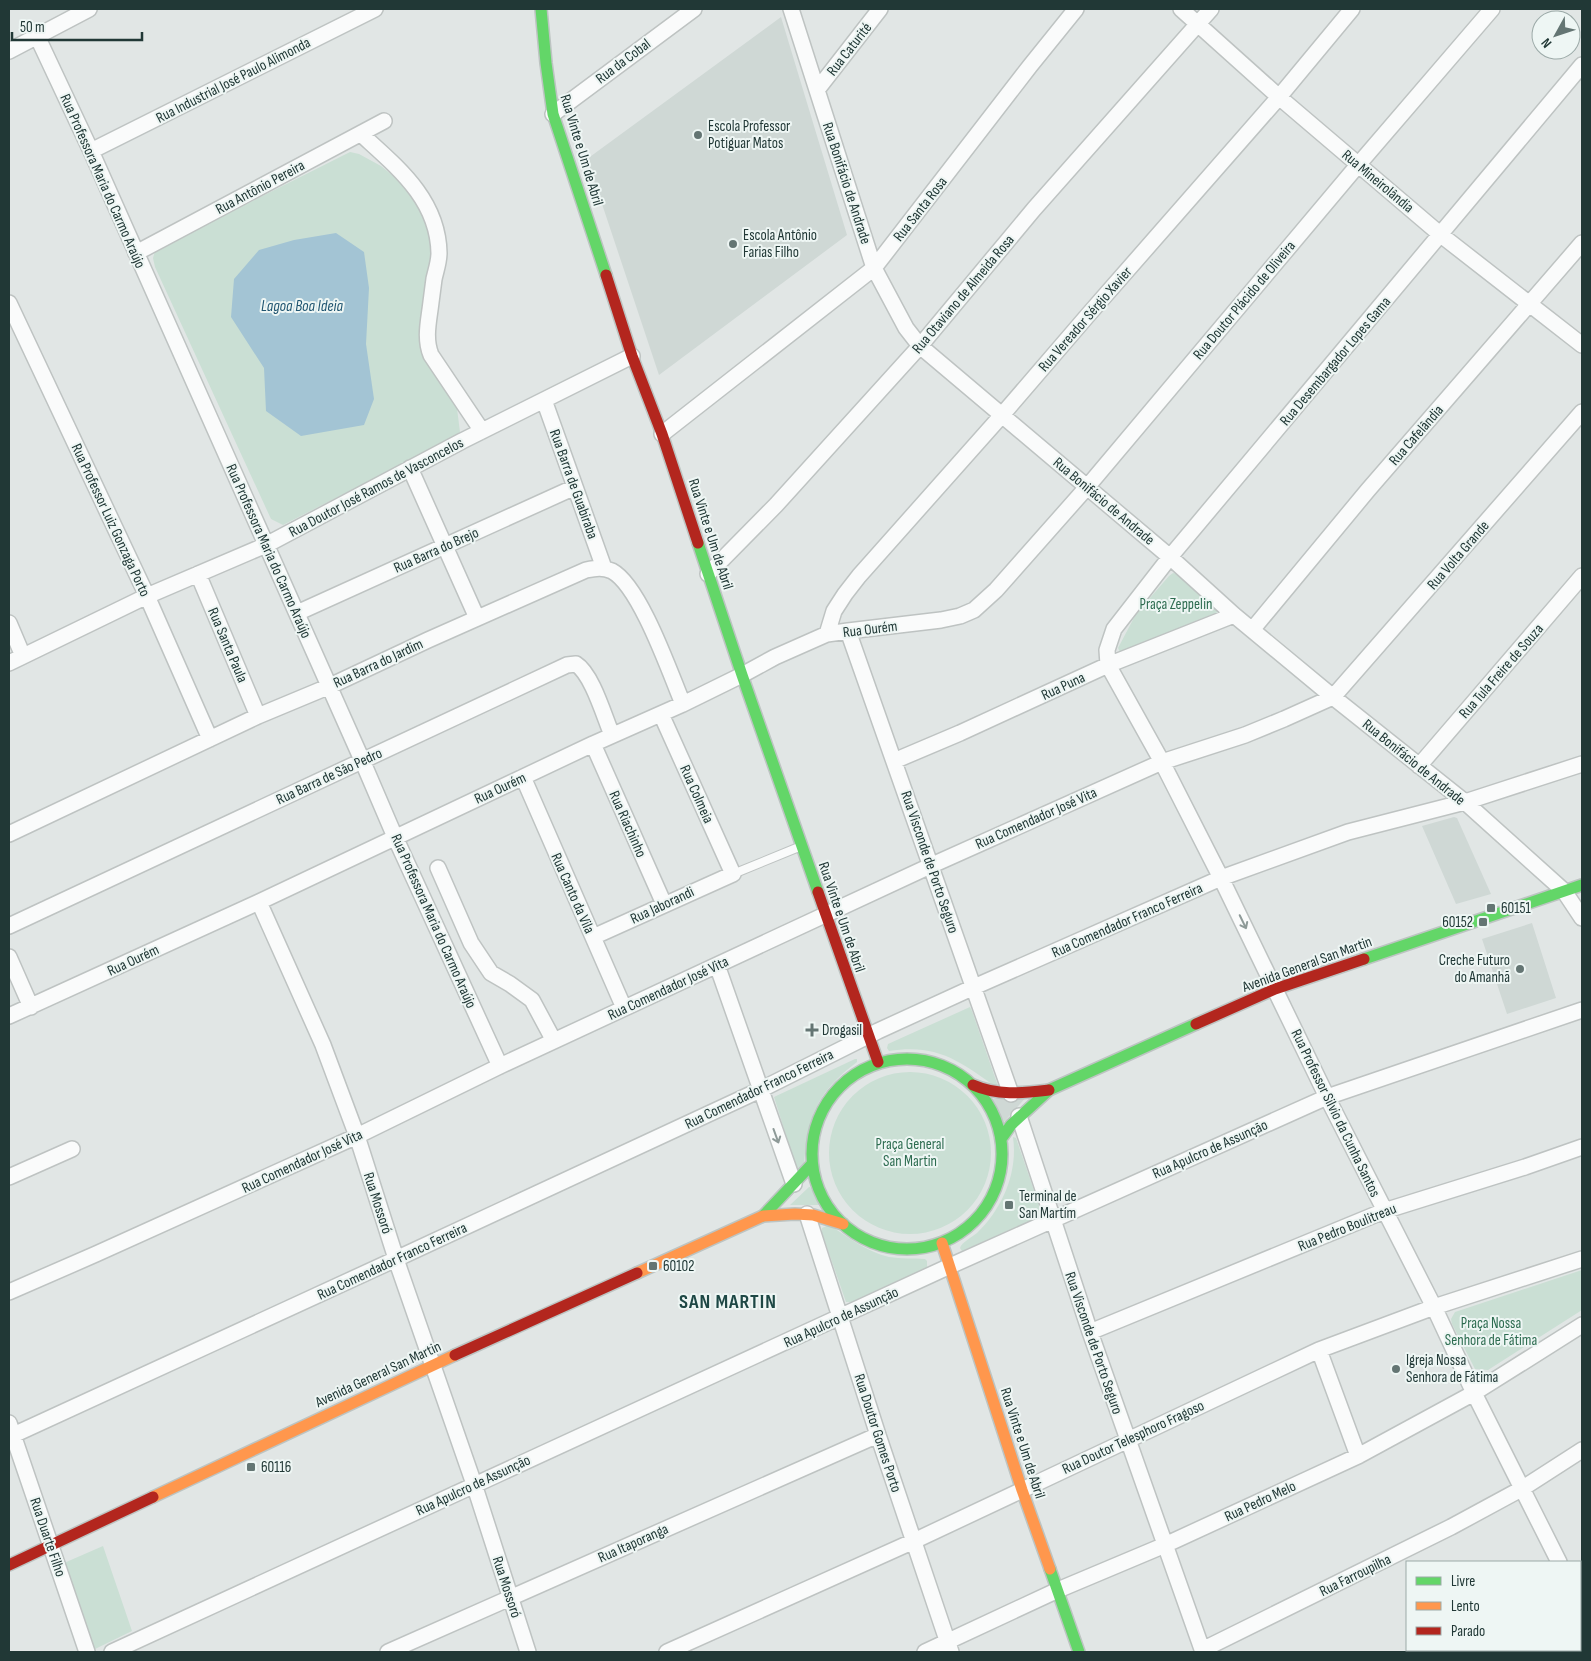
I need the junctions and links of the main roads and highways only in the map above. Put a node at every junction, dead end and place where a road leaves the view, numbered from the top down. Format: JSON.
{"nodes":[{"id":1,"x":541,"y":9,"type":"edge"},
{"id":2,"x":1582,"y":885,"type":"edge"},
{"id":3,"x":878,"y":1062,"type":"junction"},
{"id":4,"x":973,"y":1085,"type":"junction"},
{"id":5,"x":1049,"y":1090,"type":"junction"},
{"id":6,"x":1001,"y":1139,"type":"junction"},
{"id":7,"x":812,"y":1164,"type":"junction"},
{"id":8,"x":764,"y":1216,"type":"junction"},
{"id":9,"x":843,"y":1224,"type":"junction"},
{"id":10,"x":942,"y":1243,"type":"junction"},
{"id":11,"x":9,"y":1566,"type":"edge"},
{"id":12,"x":1080,"y":1652,"type":"edge"}],
"edges":[{"from":1,"to":3,"type":"main road","name":"Rua Vinte e Um de Abril"},
{"from":2,"to":5,"type":"main road","name":"Avenida General San Martin"},
{"from":3,"to":4,"type":"main road"},
{"from":3,"to":7,"type":"main road"},
{"from":4,"to":5,"type":"main road","name":"Avenida General San Martin"},
{"from":4,"to":6,"type":"main road"},
{"from":5,"to":6,"type":"main road","name":"Avenida General San Martin"},
{"from":6,"to":10,"type":"main road"},
{"from":7,"to":8,"type":"main road","name":"Avenida General San Martin"},
{"from":7,"to":9,"type":"main road"},
{"from":8,"to":9,"type":"main road","name":"Avenida General San Martin"},
{"from":8,"to":11,"type":"main road","name":"Avenida General San Martin"},
{"from":9,"to":10,"type":"main road"},
{"from":10,"to":12,"type":"main road","name":"Rua Vinte e Um de Abril"}]}
